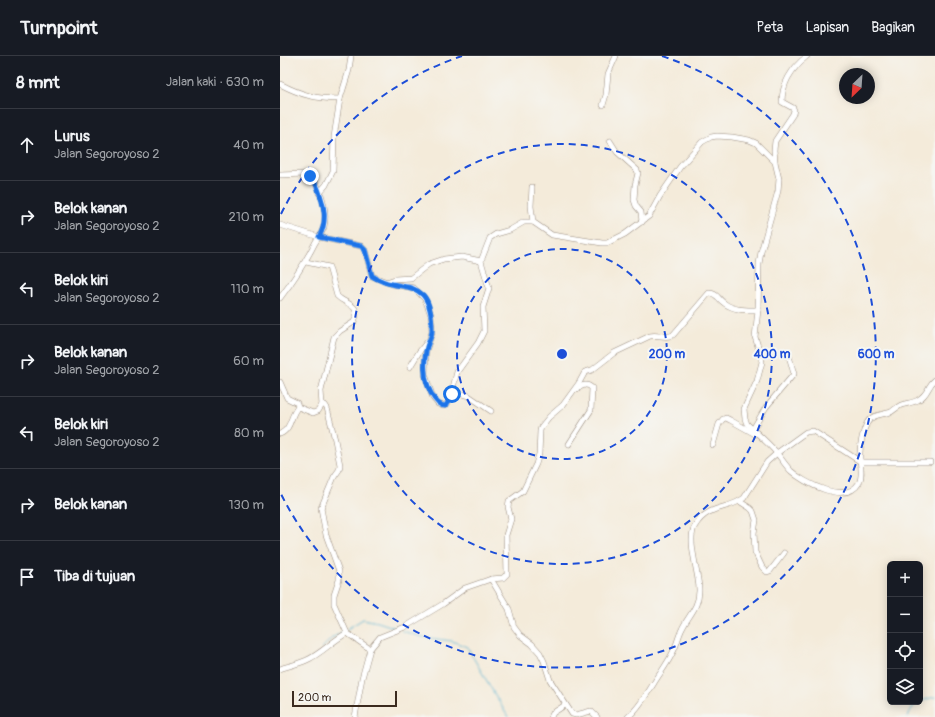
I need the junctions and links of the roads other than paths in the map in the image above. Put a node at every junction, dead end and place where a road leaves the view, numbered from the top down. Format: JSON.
{"nodes":[{"id":1,"x":351,"y":56,"type":"edge"},
{"id":2,"x":616,"y":56,"type":"edge"},
{"id":3,"x":807,"y":56,"type":"edge"},
{"id":4,"x":280,"y":84,"type":"edge"},
{"id":5,"x":340,"y":99,"type":"junction"},
{"id":6,"x":603,"y":105,"type":"dead end"},
{"id":7,"x":610,"y":141,"type":"dead end"},
{"id":8,"x":775,"y":162,"type":"junction"},
{"id":9,"x":280,"y":175,"type":"edge"},
{"id":10,"x":532,"y":187,"type":"dead end"},
{"id":11,"x":319,"y":193,"type":"junction"},
{"id":12,"x":533,"y":222,"type":"junction"},
{"id":13,"x":642,"y":222,"type":"junction"},
{"id":14,"x":280,"y":225,"type":"edge"},
{"id":15,"x":319,"y":237,"type":"junction"},
{"id":16,"x":482,"y":261,"type":"junction"},
{"id":17,"x":306,"y":262,"type":"junction"},
{"id":18,"x":386,"y":282,"type":"junction"},
{"id":19,"x":280,"y":298,"type":"edge"},
{"id":20,"x":758,"y":310,"type":"junction"},
{"id":21,"x":430,"y":339,"type":"junction"},
{"id":22,"x":789,"y":356,"type":"dead end"},
{"id":23,"x":410,"y":367,"type":"dead end"},
{"id":24,"x":935,"y":380,"type":"edge"},
{"id":25,"x":280,"y":382,"type":"edge"},
{"id":26,"x":452,"y":391,"type":"junction"},
{"id":27,"x":571,"y":393,"type":"junction"},
{"id":28,"x":322,"y":405,"type":"junction"},
{"id":29,"x":298,"y":407,"type":"junction"},
{"id":30,"x":492,"y":411,"type":"dead end"},
{"id":31,"x":753,"y":429,"type":"junction"},
{"id":32,"x":280,"y":434,"type":"edge"},
{"id":33,"x":762,"y":438,"type":"junction"},
{"id":34,"x":569,"y":444,"type":"dead end"},
{"id":35,"x":713,"y":446,"type":"dead end"},
{"id":36,"x":777,"y":453,"type":"junction"},
{"id":37,"x":861,"y":462,"type":"junction"},
{"id":38,"x":930,"y":462,"type":"dead end"},
{"id":39,"x":739,"y":502,"type":"junction"},
{"id":40,"x":784,"y":553,"type":"dead end"},
{"id":41,"x":491,"y":579,"type":"junction"},
{"id":42,"x":346,"y":633,"type":"junction"},
{"id":43,"x":370,"y":649,"type":"junction"},
{"id":44,"x":280,"y":669,"type":"edge"},
{"id":45,"x":565,"y":705,"type":"junction"},
{"id":46,"x":355,"y":717,"type":"edge"},
{"id":47,"x":551,"y":717,"type":"edge"},
{"id":48,"x":597,"y":717,"type":"edge"},
{"id":49,"x":628,"y":717,"type":"edge"}],
"edges":[{"from":1,"to":5,"type":"street"},
{"from":2,"to":6,"type":"street"},
{"from":3,"to":8,"type":"street"},
{"from":4,"to":5,"type":"street"},
{"from":5,"to":11,"type":"street"},
{"from":7,"to":13,"type":"street"},
{"from":8,"to":13,"type":"street"},
{"from":8,"to":20,"type":"street"},
{"from":9,"to":11,"type":"street"},
{"from":10,"to":12,"type":"street"},
{"from":11,"to":15,"type":"street"},
{"from":12,"to":13,"type":"street"},
{"from":12,"to":16,"type":"street"},
{"from":14,"to":15,"type":"street"},
{"from":15,"to":17,"type":"street"},
{"from":15,"to":18,"type":"street"},
{"from":16,"to":18,"type":"street"},
{"from":16,"to":26,"type":"street"},
{"from":17,"to":19,"type":"street"},
{"from":17,"to":28,"type":"street"},
{"from":18,"to":21,"type":"street"},
{"from":20,"to":27,"type":"street"},
{"from":20,"to":31,"type":"street"},
{"from":21,"to":23,"type":"street"},
{"from":21,"to":26,"type":"street"},
{"from":22,"to":31,"type":"street"},
{"from":24,"to":37,"type":"street"},
{"from":25,"to":29,"type":"street"},
{"from":26,"to":30,"type":"street"},
{"from":27,"to":34,"type":"street"},
{"from":27,"to":41,"type":"street"},
{"from":28,"to":29,"type":"street"},
{"from":28,"to":42,"type":"street"},
{"from":29,"to":32,"type":"street"},
{"from":31,"to":33,"type":"street"},
{"from":33,"to":35,"type":"street"},
{"from":33,"to":36,"type":"street"},
{"from":36,"to":37,"type":"street"},
{"from":36,"to":37,"type":"street"},
{"from":36,"to":39,"type":"street"},
{"from":37,"to":38,"type":"street"},
{"from":39,"to":40,"type":"street"},
{"from":39,"to":49,"type":"street"},
{"from":41,"to":43,"type":"street"},
{"from":41,"to":45,"type":"street"},
{"from":42,"to":43,"type":"street"},
{"from":42,"to":44,"type":"street"},
{"from":43,"to":46,"type":"street"},
{"from":45,"to":47,"type":"street"},
{"from":45,"to":48,"type":"street"}]}
